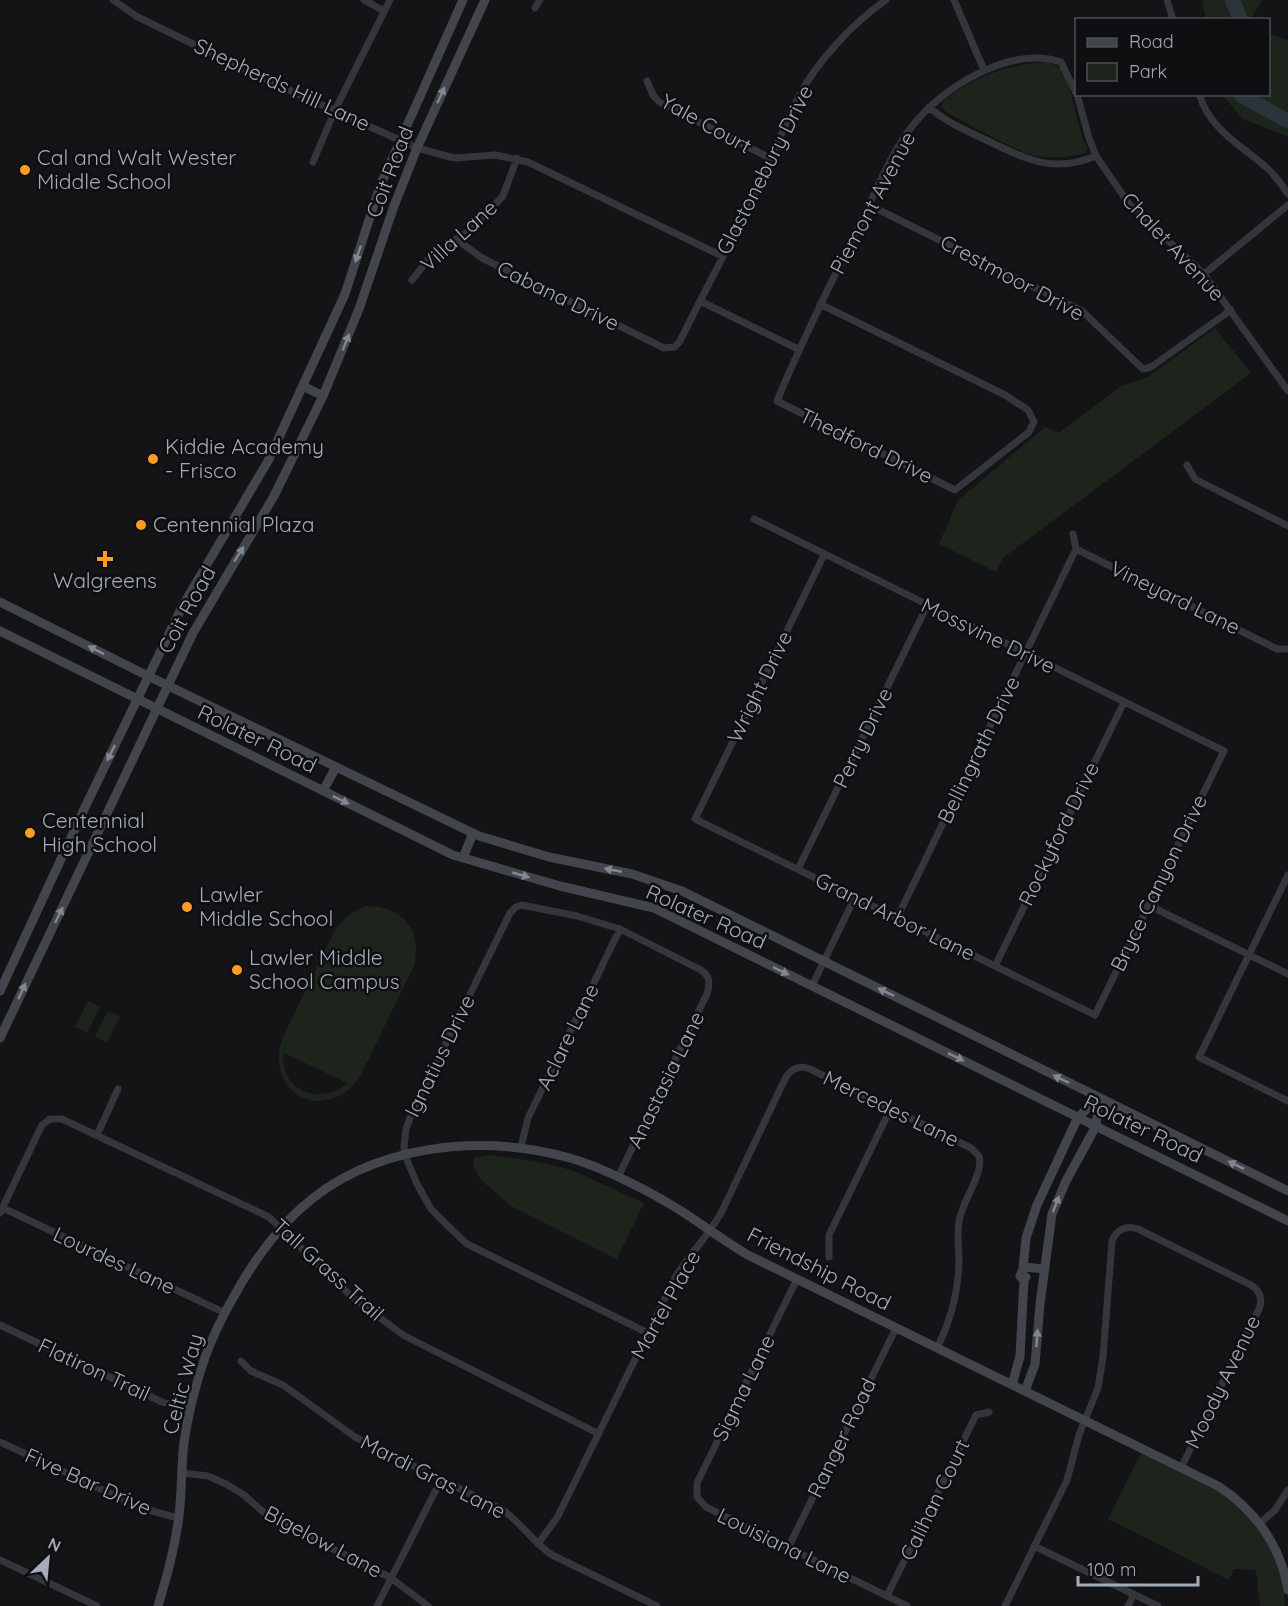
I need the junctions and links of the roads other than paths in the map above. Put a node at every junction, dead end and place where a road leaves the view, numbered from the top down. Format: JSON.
{"nodes":[{"id":1,"x":113,"y":0,"type":"edge"},
{"id":2,"x":364,"y":0,"type":"edge"},
{"id":3,"x":390,"y":0,"type":"edge"},
{"id":4,"x":463,"y":0,"type":"edge"},
{"id":5,"x":485,"y":0,"type":"edge"},
{"id":6,"x":540,"y":0,"type":"edge"},
{"id":7,"x":886,"y":0,"type":"edge"},
{"id":8,"x":954,"y":0,"type":"edge"},
{"id":9,"x":1167,"y":0,"type":"edge"},
{"id":10,"x":535,"y":8,"type":"dead end"},
{"id":11,"x":384,"y":10,"type":"junction"},
{"id":12,"x":1172,"y":18,"type":"edge"},
{"id":13,"x":1061,"y":62,"type":"joint"},
{"id":14,"x":984,"y":70,"type":"junction"},
{"id":15,"x":647,"y":81,"type":"dead end"},
{"id":16,"x":1075,"y":90,"type":"edge"},
{"id":17,"x":1078,"y":96,"type":"edge"},
{"id":18,"x":1200,"y":96,"type":"edge"},
{"id":19,"x":929,"y":107,"type":"junction"},
{"id":20,"x":335,"y":110,"type":"junction"},
{"id":21,"x":399,"y":140,"type":"junction"},
{"id":22,"x":417,"y":148,"type":"junction"},
{"id":23,"x":1096,"y":156,"type":"junction"},
{"id":24,"x":517,"y":158,"type":"junction"},
{"id":25,"x":772,"y":159,"type":"junction"},
{"id":26,"x":313,"y":162,"type":"dead end"},
{"id":27,"x":1288,"y":194,"type":"edge"},
{"id":28,"x":869,"y":205,"type":"junction"},
{"id":29,"x":1288,"y":205,"type":"edge"},
{"id":30,"x":456,"y":239,"type":"junction"},
{"id":31,"x":722,"y":256,"type":"junction"},
{"id":32,"x":1204,"y":274,"type":"junction"},
{"id":33,"x":412,"y":280,"type":"dead end"},
{"id":34,"x":700,"y":301,"type":"junction"},
{"id":35,"x":820,"y":304,"type":"junction"},
{"id":36,"x":1231,"y":310,"type":"junction"},
{"id":37,"x":663,"y":347,"type":"joint"},
{"id":38,"x":798,"y":349,"type":"junction"},
{"id":39,"x":303,"y":386,"type":"junction"},
{"id":40,"x":1288,"y":391,"type":"edge"},
{"id":41,"x":323,"y":396,"type":"junction"},
{"id":42,"x":778,"y":402,"type":"joint"},
{"id":43,"x":1186,"y":465,"type":"dead end"},
{"id":44,"x":234,"y":519,"type":"junction"},
{"id":45,"x":754,"y":519,"type":"dead end"},
{"id":46,"x":1288,"y":526,"type":"edge"},
{"id":47,"x":253,"y":531,"type":"junction"},
{"id":48,"x":1073,"y":534,"type":"dead end"},
{"id":49,"x":1076,"y":549,"type":"junction"},
{"id":50,"x":824,"y":555,"type":"junction"},
{"id":51,"x":0,"y":602,"type":"edge"},
{"id":52,"x":927,"y":606,"type":"junction"},
{"id":53,"x":0,"y":631,"type":"edge"},
{"id":54,"x":1288,"y":649,"type":"edge"},
{"id":55,"x":1026,"y":654,"type":"junction"},
{"id":56,"x":148,"y":676,"type":"junction"},
{"id":57,"x":168,"y":686,"type":"junction"},
{"id":58,"x":137,"y":700,"type":"junction"},
{"id":59,"x":1124,"y":702,"type":"junction"},
{"id":60,"x":157,"y":710,"type":"junction"},
{"id":61,"x":1224,"y":751,"type":"joint"},
{"id":62,"x":336,"y":767,"type":"junction"},
{"id":63,"x":323,"y":791,"type":"junction"},
{"id":64,"x":695,"y":819,"type":"joint"},
{"id":65,"x":473,"y":833,"type":"junction"},
{"id":66,"x":463,"y":858,"type":"junction"},
{"id":67,"x":798,"y":869,"type":"junction"},
{"id":68,"x":1288,"y":875,"type":"edge"},
{"id":69,"x":855,"y":897,"type":"junction"},
{"id":70,"x":1148,"y":905,"type":"junction"},
{"id":71,"x":897,"y":918,"type":"junction"},
{"id":72,"x":621,"y":929,"type":"junction"},
{"id":73,"x":18,"y":955,"type":"junction"},
{"id":74,"x":1249,"y":955,"type":"junction"},
{"id":75,"x":823,"y":961,"type":"junction"},
{"id":76,"x":12,"y":966,"type":"junction"},
{"id":77,"x":995,"y":966,"type":"junction"},
{"id":78,"x":33,"y":968,"type":"junction"},
{"id":79,"x":1288,"y":974,"type":"edge"},
{"id":80,"x":812,"y":986,"type":"junction"},
{"id":81,"x":0,"y":991,"type":"edge"},
{"id":82,"x":1095,"y":1015,"type":"joint"},
{"id":83,"x":0,"y":1038,"type":"edge"},
{"id":84,"x":796,"y":1068,"type":"joint"},
{"id":85,"x":117,"y":1089,"type":"dead end"},
{"id":86,"x":1099,"y":1098,"type":"junction"},
{"id":87,"x":1288,"y":1101,"type":"edge"},
{"id":88,"x":890,"y":1110,"type":"junction"},
{"id":89,"x":1077,"y":1117,"type":"junction"},
{"id":90,"x":1096,"y":1126,"type":"junction"},
{"id":91,"x":97,"y":1135,"type":"junction"},
{"id":92,"x":521,"y":1147,"type":"junction"},
{"id":93,"x":405,"y":1155,"type":"junction"},
{"id":94,"x":618,"y":1178,"type":"junction"},
{"id":95,"x":340,"y":1180,"type":"joint"},
{"id":96,"x":1288,"y":1191,"type":"edge"},
{"id":97,"x":1,"y":1211,"type":"edge"},
{"id":98,"x":1288,"y":1221,"type":"edge"},
{"id":99,"x":281,"y":1228,"type":"junction"},
{"id":100,"x":709,"y":1232,"type":"junction"},
{"id":101,"x":1028,"y":1232,"type":"junction"},
{"id":102,"x":1048,"y":1235,"type":"junction"},
{"id":103,"x":829,"y":1257,"type":"dead end"},
{"id":104,"x":1023,"y":1268,"type":"junction"},
{"id":105,"x":1045,"y":1269,"type":"junction"},
{"id":106,"x":797,"y":1279,"type":"junction"},
{"id":107,"x":225,"y":1313,"type":"junction"},
{"id":108,"x":0,"y":1325,"type":"edge"},
{"id":109,"x":896,"y":1328,"type":"junction"},
{"id":110,"x":648,"y":1333,"type":"junction"},
{"id":111,"x":937,"y":1348,"type":"junction"},
{"id":112,"x":241,"y":1361,"type":"dead end"},
{"id":113,"x":1012,"y":1384,"type":"junction"},
{"id":114,"x":1025,"y":1392,"type":"junction"},
{"id":115,"x":191,"y":1410,"type":"junction"},
{"id":116,"x":989,"y":1412,"type":"dead end"},
{"id":117,"x":1086,"y":1421,"type":"junction"},
{"id":118,"x":599,"y":1434,"type":"junction"},
{"id":119,"x":0,"y":1442,"type":"edge"},
{"id":120,"x":1181,"y":1468,"type":"junction"},
{"id":121,"x":182,"y":1473,"type":"junction"},
{"id":122,"x":441,"y":1479,"type":"junction"},
{"id":123,"x":1288,"y":1491,"type":"edge"},
{"id":124,"x":697,"y":1497,"type":"joint"},
{"id":125,"x":178,"y":1518,"type":"junction"},
{"id":126,"x":1260,"y":1523,"type":"junction"},
{"id":127,"x":538,"y":1544,"type":"junction"},
{"id":128,"x":1034,"y":1546,"type":"junction"},
{"id":129,"x":788,"y":1548,"type":"junction"},
{"id":130,"x":0,"y":1560,"type":"edge"},
{"id":131,"x":391,"y":1578,"type":"junction"},
{"id":132,"x":1288,"y":1590,"type":"edge"},
{"id":133,"x":1134,"y":1594,"type":"junction"},
{"id":134,"x":887,"y":1596,"type":"junction"},
{"id":135,"x":97,"y":1606,"type":"edge"},
{"id":136,"x":158,"y":1606,"type":"edge"},
{"id":137,"x":377,"y":1606,"type":"edge"},
{"id":138,"x":428,"y":1606,"type":"edge"},
{"id":139,"x":657,"y":1606,"type":"edge"},
{"id":140,"x":907,"y":1606,"type":"edge"},
{"id":141,"x":1005,"y":1606,"type":"edge"},
{"id":142,"x":1128,"y":1606,"type":"edge"},
{"id":143,"x":1158,"y":1606,"type":"edge"}],
"edges":[{"from":1,"to":20,"type":"street","name":"Shepherds Hill Lane"},
{"from":2,"to":11,"type":"street"},
{"from":3,"to":11,"type":"street"},
{"from":4,"to":21,"type":"main road","name":"Coit Road"},
{"from":22,"to":5,"type":"main road","name":"Coit Road","one_way":true},
{"from":6,"to":10,"type":"street"},
{"from":7,"to":25,"type":"street","name":"Glastonebury Drive"},
{"from":8,"to":14,"type":"street"},
{"from":9,"to":12,"type":"street"},
{"from":11,"to":20,"type":"street"},
{"from":13,"to":14,"type":"street","name":"Piemont Avenue"},
{"from":13,"to":16,"type":"street","name":"Chalet Avenue"},
{"from":14,"to":19,"type":"street","name":"Piemont Avenue"},
{"from":15,"to":25,"type":"street","name":"Yale Court"},
{"from":17,"to":23,"type":"street","name":"Chalet Avenue"},
{"from":18,"to":27,"type":"street"},
{"from":19,"to":23,"type":"street"},
{"from":19,"to":28,"type":"street","name":"Piemont Avenue"},
{"from":20,"to":21,"type":"street","name":"Shepherds Hill Lane"},
{"from":20,"to":26,"type":"street"},
{"from":21,"to":22,"type":"street","name":"Shepherds Hill Lane"},
{"from":21,"to":39,"type":"main road","name":"Coit Road","one_way":true},
{"from":22,"to":24,"type":"street","name":"Shepherds Hill Lane"},
{"from":41,"to":22,"type":"main road","name":"Coit Road","one_way":true},
{"from":23,"to":32,"type":"street","name":"Chalet Avenue"},
{"from":24,"to":30,"type":"street","name":"Villa Lane"},
{"from":24,"to":31,"type":"street","name":"Shepherds Hill Lane"},
{"from":25,"to":31,"type":"street","name":"Glastonebury Drive"},
{"from":28,"to":35,"type":"street","name":"Piemont Avenue"},
{"from":28,"to":36,"type":"street","name":"Crestmoor Drive"},
{"from":29,"to":32,"type":"street"},
{"from":30,"to":33,"type":"street","name":"Villa Lane"},
{"from":30,"to":37,"type":"street","name":"Cabana Drive"},
{"from":31,"to":34,"type":"street","name":"Glastonebury Drive"},
{"from":32,"to":36,"type":"street","name":"Chalet Avenue"},
{"from":34,"to":37,"type":"street","name":"Glastonebury Drive"},
{"from":34,"to":38,"type":"street"},
{"from":35,"to":38,"type":"street","name":"Piemont Avenue"},
{"from":35,"to":42,"type":"street","name":"Thedford Drive"},
{"from":36,"to":40,"type":"street","name":"Chalet Avenue"},
{"from":38,"to":42,"type":"street","name":"Piemont Avenue"},
{"from":39,"to":41,"type":"main road"},
{"from":39,"to":44,"type":"main road","name":"Coit Road"},
{"from":41,"to":47,"type":"main road","name":"Coit Road"},
{"from":43,"to":46,"type":"street"},
{"from":44,"to":47,"type":"main road"},
{"from":44,"to":56,"type":"main road","name":"Coit Road"},
{"from":45,"to":50,"type":"street","name":"Mossvine Drive"},
{"from":57,"to":47,"type":"main road","name":"Coit Road","one_way":true},
{"from":48,"to":49,"type":"street"},
{"from":49,"to":54,"type":"street","name":"Vineyard Lane"},
{"from":49,"to":55,"type":"street","name":"Bellingrath Drive"},
{"from":50,"to":52,"type":"street","name":"Mossvine Drive"},
{"from":50,"to":64,"type":"street","name":"Wright Drive"},
{"from":56,"to":51,"type":"main road","name":"Rolater Road","one_way":true},
{"from":52,"to":55,"type":"street","name":"Mossvine Drive"},
{"from":52,"to":67,"type":"street","name":"Perry Drive"},
{"from":53,"to":58,"type":"main road","name":"Rolater Road"},
{"from":55,"to":59,"type":"street","name":"Mossvine Drive"},
{"from":55,"to":71,"type":"street","name":"Bellingrath Drive"},
{"from":56,"to":57,"type":"main road","name":"Rolater Road"},
{"from":56,"to":58,"type":"main road","name":"Coit Road"},
{"from":57,"to":60,"type":"main road","name":"Coit Road"},
{"from":57,"to":62,"type":"main road","name":"Rolater Road"},
{"from":58,"to":60,"type":"main road","name":"Rolater Road"},
{"from":58,"to":73,"type":"main road","name":"Coit Road","one_way":true},
{"from":59,"to":61,"type":"street","name":"Mossvine Drive"},
{"from":59,"to":77,"type":"street","name":"Rockyford Drive"},
{"from":60,"to":63,"type":"main road","name":"Rolater Road"},
{"from":78,"to":60,"type":"main road","name":"Coit Road","one_way":true},
{"from":61,"to":70,"type":"street","name":"Bryce Canyon Drive"},
{"from":62,"to":63,"type":"main road"},
{"from":62,"to":65,"type":"main road","name":"Rolater Road"},
{"from":63,"to":66,"type":"main road","name":"Rolater Road","one_way":true},
{"from":64,"to":67,"type":"street","name":"Grand Arbor Lane"},
{"from":65,"to":66,"type":"main road"},
{"from":75,"to":65,"type":"main road","name":"Rolater Road","one_way":true},
{"from":66,"to":80,"type":"main road","name":"Rolater Road","one_way":true},
{"from":67,"to":69,"type":"street","name":"Grand Arbor Lane"},
{"from":68,"to":74,"type":"street"},
{"from":69,"to":71,"type":"street","name":"Grand Arbor Lane"},
{"from":69,"to":75,"type":"street"},
{"from":70,"to":74,"type":"street"},
{"from":70,"to":82,"type":"street","name":"Bryce Canyon Drive"},
{"from":71,"to":77,"type":"street","name":"Grand Arbor Lane"},
{"from":72,"to":92,"type":"street","name":"Aclare Lane"},
{"from":72,"to":93,"type":"street","name":"Ignatius Drive"},
{"from":72,"to":94,"type":"street","name":"Anastasia Lane"},
{"from":73,"to":76,"type":"main road","name":"Coit Road"},
{"from":73,"to":78,"type":"main road"},
{"from":74,"to":79,"type":"street"},
{"from":74,"to":87,"type":"street"},
{"from":75,"to":80,"type":"street"},
{"from":86,"to":75,"type":"main road","name":"Rolater Road","one_way":true},
{"from":76,"to":78,"type":"main road"},
{"from":76,"to":81,"type":"main road","name":"Coit Road"},
{"from":77,"to":82,"type":"street","name":"Grand Arbor Lane"},
{"from":83,"to":78,"type":"main road","name":"Coit Road","one_way":true},
{"from":80,"to":89,"type":"main road","name":"Rolater Road","one_way":true},
{"from":84,"to":88,"type":"street","name":"Mercedes Lane"},
{"from":84,"to":100,"type":"street","name":"Martel Place"},
{"from":85,"to":91,"type":"street"},
{"from":86,"to":89,"type":"main road"},
{"from":86,"to":90,"type":"main road"},
{"from":96,"to":86,"type":"main road","name":"Rolater Road","one_way":true},
{"from":88,"to":103,"type":"street"},
{"from":88,"to":111,"type":"street","name":"Mercedes Lane"},
{"from":89,"to":90,"type":"main road","name":"Rolater Road"},
{"from":89,"to":101,"type":"main road"},
{"from":90,"to":98,"type":"main road","name":"Rolater Road"},
{"from":102,"to":90,"type":"main road","one_way":true},
{"from":91,"to":97,"type":"street","name":"Tall Grass Trail"},
{"from":91,"to":99,"type":"street","name":"Tall Grass Trail"},
{"from":92,"to":93,"type":"main road","name":"Friendship Road"},
{"from":92,"to":94,"type":"main road","name":"Friendship Road"},
{"from":93,"to":95,"type":"main road","name":"Friendship Road"},
{"from":93,"to":110,"type":"street","name":"Ignatius Drive"},
{"from":94,"to":100,"type":"main road","name":"Friendship Road"},
{"from":95,"to":99,"type":"main road","name":"Celtic Way"},
{"from":97,"to":107,"type":"street","name":"Lourdes Lane"},
{"from":99,"to":107,"type":"main road","name":"Celtic Way"},
{"from":99,"to":118,"type":"street","name":"Tall Grass Trail"},
{"from":100,"to":106,"type":"main road","name":"Friendship Road"},
{"from":100,"to":110,"type":"street","name":"Martel Place"},
{"from":101,"to":102,"type":"main road"},
{"from":101,"to":104,"type":"main road"},
{"from":102,"to":105,"type":"main road"},
{"from":104,"to":105,"type":"main road"},
{"from":104,"to":113,"type":"main road"},
{"from":114,"to":105,"type":"main road","one_way":true},
{"from":106,"to":109,"type":"main road","name":"Friendship Road"},
{"from":106,"to":124,"type":"street","name":"Sigma Lane"},
{"from":107,"to":115,"type":"main road","name":"Celtic Way"},
{"from":108,"to":115,"type":"street","name":"Flatiron Trail"},
{"from":109,"to":111,"type":"main road","name":"Friendship Road"},
{"from":109,"to":129,"type":"street","name":"Ranger Road"},
{"from":110,"to":118,"type":"street","name":"Martel Place"},
{"from":111,"to":113,"type":"main road","name":"Friendship Road"},
{"from":112,"to":122,"type":"street","name":"Mardi Gras Lane"},
{"from":113,"to":114,"type":"main road","name":"Friendship Road"},
{"from":114,"to":117,"type":"main road","name":"Friendship Road"},
{"from":115,"to":121,"type":"main road","name":"Celtic Way"},
{"from":116,"to":134,"type":"street","name":"Calihan Court"},
{"from":117,"to":120,"type":"main road","name":"Friendship Road"},
{"from":117,"to":120,"type":"street","name":"Moody Avenue"},
{"from":117,"to":128,"type":"street"},
{"from":118,"to":127,"type":"street","name":"Martel Place"},
{"from":119,"to":125,"type":"street","name":"Five Bar Drive"},
{"from":120,"to":126,"type":"main road","name":"Friendship Road"},
{"from":121,"to":125,"type":"main road","name":"Celtic Way"},
{"from":121,"to":131,"type":"street","name":"Bigelow Lane"},
{"from":122,"to":127,"type":"street","name":"Mardi Gras Lane"},
{"from":122,"to":131,"type":"street"},
{"from":123,"to":126,"type":"street"},
{"from":124,"to":129,"type":"street","name":"Louisiana Lane"},
{"from":125,"to":136,"type":"main road","name":"Celtic Way"},
{"from":126,"to":132,"type":"main road","name":"Friendship Road"},
{"from":127,"to":139,"type":"street","name":"Mardi Gras Lane"},
{"from":128,"to":133,"type":"street"},
{"from":128,"to":141,"type":"street"},
{"from":129,"to":134,"type":"street","name":"Louisiana Lane"},
{"from":130,"to":135,"type":"street"},
{"from":131,"to":137,"type":"street"},
{"from":131,"to":138,"type":"street","name":"Bigelow Lane"},
{"from":133,"to":142,"type":"street"},
{"from":133,"to":143,"type":"street"},
{"from":134,"to":140,"type":"street","name":"Louisiana Lane"}]}
